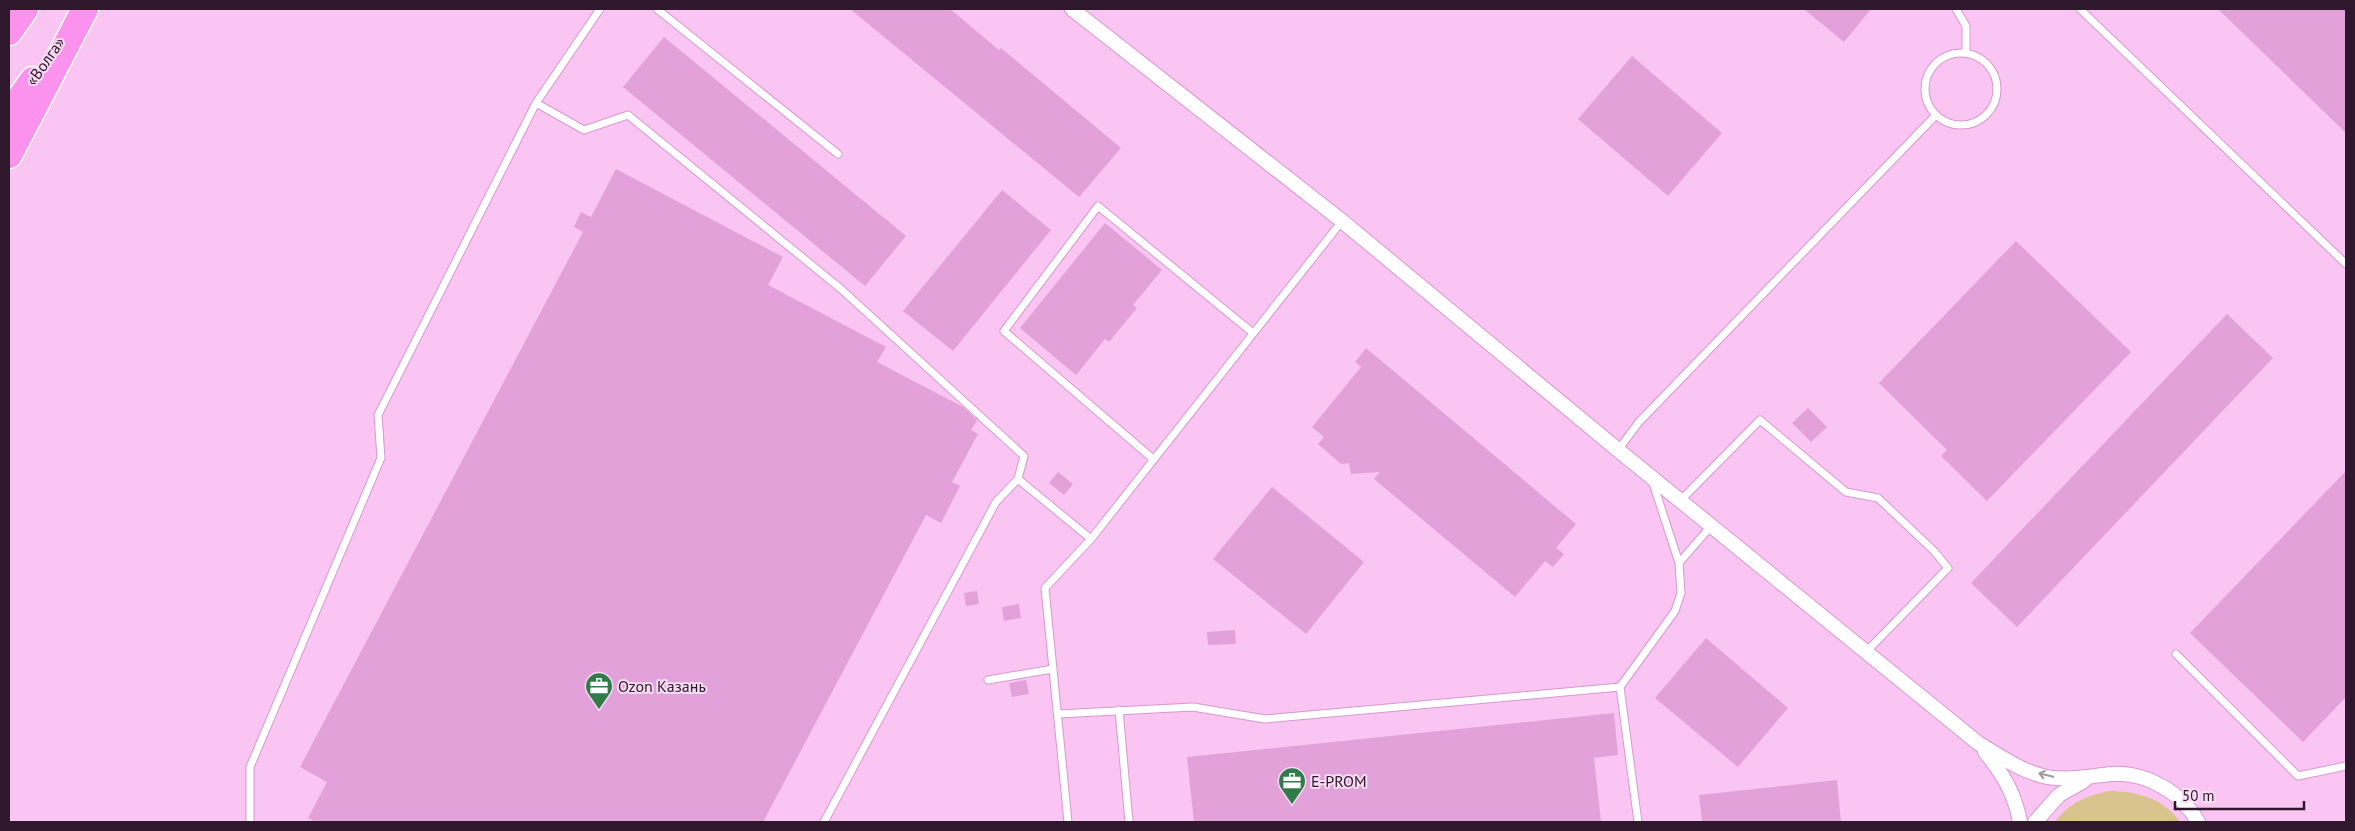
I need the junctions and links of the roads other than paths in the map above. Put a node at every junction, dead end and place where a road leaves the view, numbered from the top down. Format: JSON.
{"nodes":[{"id":1,"x":25,"y":9,"type":"edge"},
{"id":2,"x":83,"y":9,"type":"edge"},
{"id":3,"x":600,"y":9,"type":"edge"},
{"id":4,"x":657,"y":9,"type":"edge"},
{"id":5,"x":1072,"y":9,"type":"edge"},
{"id":6,"x":1956,"y":9,"type":"edge"},
{"id":7,"x":2080,"y":9,"type":"edge"},
{"id":8,"x":9,"y":32,"type":"edge"},
{"id":9,"x":1966,"y":52,"type":"junction"},
{"id":10,"x":536,"y":103,"type":"junction"},
{"id":11,"x":9,"y":114,"type":"edge"},
{"id":12,"x":1936,"y":115,"type":"junction"},
{"id":13,"x":838,"y":154,"type":"dead end"},
{"id":14,"x":9,"y":155,"type":"edge"},
{"id":15,"x":1342,"y":220,"type":"junction"},
{"id":16,"x":2346,"y":264,"type":"edge"},
{"id":17,"x":1253,"y":333,"type":"junction"},
{"id":18,"x":1618,"y":450,"type":"junction"},
{"id":19,"x":1153,"y":459,"type":"junction"},
{"id":20,"x":1018,"y":478,"type":"junction"},
{"id":21,"x":1651,"y":478,"type":"junction"},
{"id":22,"x":1680,"y":501,"type":"junction"},
{"id":23,"x":1712,"y":524,"type":"junction"},
{"id":24,"x":1090,"y":539,"type":"junction"},
{"id":25,"x":1679,"y":563,"type":"junction"},
{"id":26,"x":1866,"y":652,"type":"junction"},
{"id":27,"x":2176,"y":654,"type":"dead end"},
{"id":28,"x":1053,"y":670,"type":"junction"},
{"id":29,"x":988,"y":680,"type":"dead end"},
{"id":30,"x":1620,"y":687,"type":"junction"},
{"id":31,"x":1118,"y":710,"type":"junction"},
{"id":32,"x":1058,"y":714,"type":"junction"},
{"id":33,"x":1978,"y":743,"type":"junction"},
{"id":34,"x":2346,"y":766,"type":"edge"},
{"id":35,"x":2094,"y":777,"type":"junction"},
{"id":36,"x":250,"y":822,"type":"edge"},
{"id":37,"x":824,"y":822,"type":"edge"},
{"id":38,"x":1068,"y":822,"type":"edge"},
{"id":39,"x":1129,"y":822,"type":"edge"},
{"id":40,"x":1638,"y":822,"type":"edge"},
{"id":41,"x":2020,"y":822,"type":"edge"},
{"id":42,"x":2035,"y":822,"type":"edge"},
{"id":43,"x":2198,"y":822,"type":"edge"}],
"edges":[{"from":1,"to":8,"type":"highway"},
{"from":2,"to":11,"type":"highway","name":"«Волга»"},
{"from":2,"to":14,"type":"highway"},
{"from":3,"to":10,"type":"lane"},
{"from":4,"to":13,"type":"lane"},
{"from":5,"to":15,"type":"street"},
{"from":6,"to":9,"type":"lane"},
{"from":7,"to":16,"type":"lane"},
{"from":9,"to":12,"type":"lane"},
{"from":9,"to":12,"type":"lane"},
{"from":10,"to":20,"type":"lane"},
{"from":10,"to":36,"type":"lane"},
{"from":12,"to":18,"type":"lane"},
{"from":15,"to":17,"type":"lane"},
{"from":15,"to":18,"type":"street"},
{"from":17,"to":19,"type":"lane"},
{"from":17,"to":19,"type":"lane"},
{"from":18,"to":21,"type":"street"},
{"from":19,"to":24,"type":"lane"},
{"from":20,"to":24,"type":"lane"},
{"from":20,"to":37,"type":"lane"},
{"from":21,"to":22,"type":"street"},
{"from":21,"to":25,"type":"lane"},
{"from":22,"to":23,"type":"street"},
{"from":22,"to":26,"type":"lane"},
{"from":23,"to":25,"type":"lane"},
{"from":23,"to":26,"type":"street"},
{"from":24,"to":28,"type":"lane"},
{"from":25,"to":30,"type":"lane"},
{"from":26,"to":33,"type":"street"},
{"from":27,"to":34,"type":"lane"},
{"from":28,"to":29,"type":"lane"},
{"from":28,"to":32,"type":"lane"},
{"from":30,"to":31,"type":"lane"},
{"from":30,"to":40,"type":"lane"},
{"from":31,"to":32,"type":"lane"},
{"from":31,"to":39,"type":"lane"},
{"from":32,"to":38,"type":"lane"},
{"from":35,"to":33,"type":"street","one_way":true},
{"from":33,"to":41,"type":"street"},
{"from":35,"to":42,"type":"street"},
{"from":35,"to":43,"type":"street"}]}
